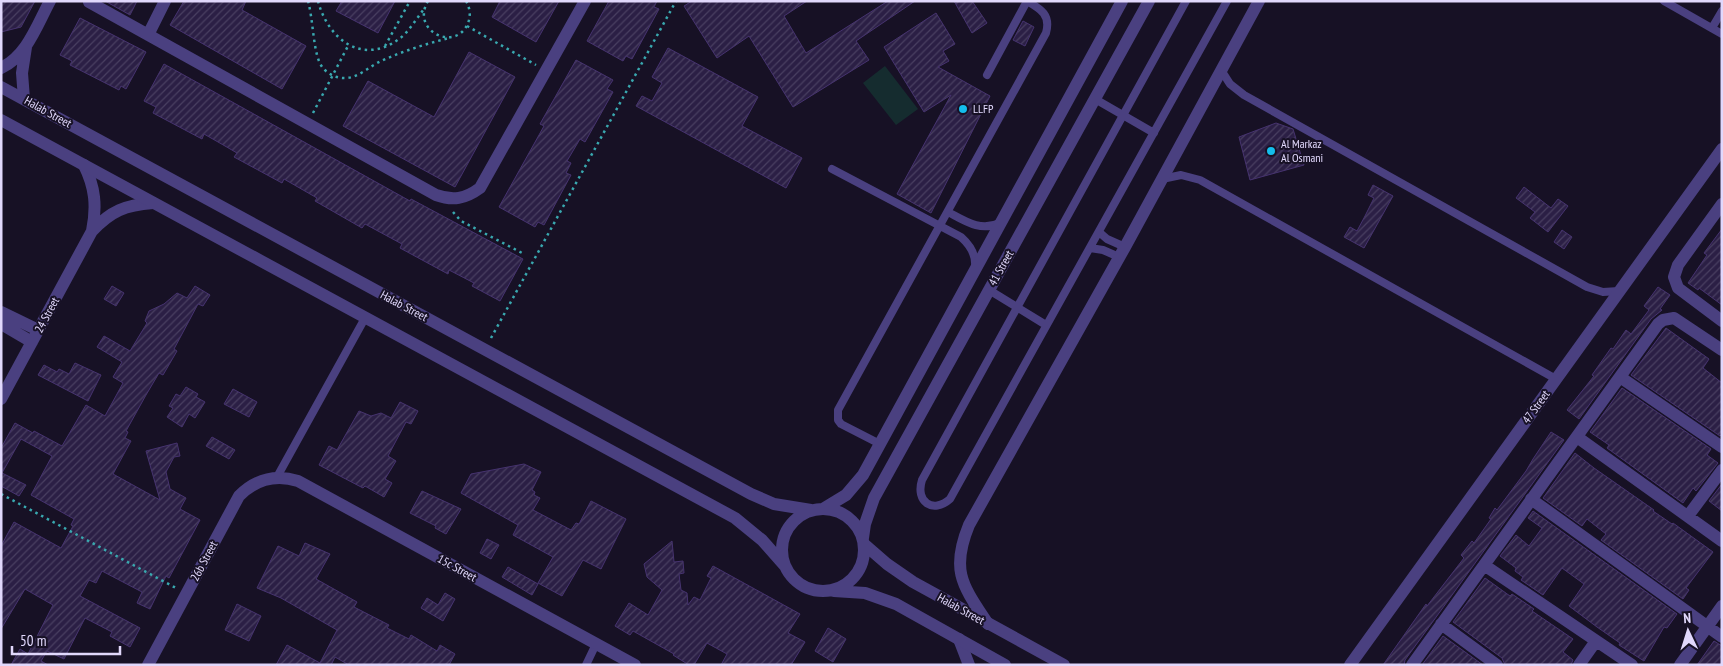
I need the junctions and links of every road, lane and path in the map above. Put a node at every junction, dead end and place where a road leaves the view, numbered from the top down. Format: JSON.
{"nodes":[{"id":1,"x":50,"y":1,"type":"edge"},
{"id":2,"x":165,"y":1,"type":"edge"},
{"id":3,"x":308,"y":1,"type":"edge"},
{"id":4,"x":318,"y":1,"type":"edge"},
{"id":5,"x":410,"y":1,"type":"edge"},
{"id":6,"x":428,"y":1,"type":"edge"},
{"id":7,"x":466,"y":1,"type":"edge"},
{"id":8,"x":585,"y":1,"type":"edge"},
{"id":9,"x":676,"y":1,"type":"edge"},
{"id":10,"x":1027,"y":1,"type":"edge"},
{"id":11,"x":1149,"y":1,"type":"edge"},
{"id":12,"x":1186,"y":1,"type":"edge"},
{"id":13,"x":1227,"y":1,"type":"edge"},
{"id":14,"x":1259,"y":1,"type":"edge"},
{"id":15,"x":1664,"y":1,"type":"edge"},
{"id":16,"x":88,"y":2,"type":"edge"},
{"id":17,"x":1119,"y":4,"type":"edge"},
{"id":18,"x":424,"y":10,"type":"junction"},
{"id":19,"x":1722,"y":12,"type":"edge"},
{"id":20,"x":467,"y":26,"type":"junction"},
{"id":21,"x":1712,"y":28,"type":"junction"},
{"id":22,"x":1722,"y":34,"type":"edge"},
{"id":23,"x":148,"y":35,"type":"junction"},
{"id":24,"x":449,"y":38,"type":"junction"},
{"id":25,"x":348,"y":46,"type":"junction"},
{"id":26,"x":26,"y":47,"type":"junction"},
{"id":27,"x":384,"y":47,"type":"junction"},
{"id":28,"x":1,"y":68,"type":"edge"},
{"id":29,"x":1221,"y":70,"type":"junction"},
{"id":30,"x":546,"y":71,"type":"junction"},
{"id":31,"x":987,"y":75,"type":"dead end"},
{"id":32,"x":332,"y":76,"type":"junction"},
{"id":33,"x":1,"y":87,"type":"edge"},
{"id":34,"x":24,"y":99,"type":"junction"},
{"id":35,"x":1095,"y":99,"type":"junction"},
{"id":36,"x":1123,"y":115,"type":"junction"},
{"id":37,"x":1,"y":120,"type":"edge"},
{"id":38,"x":307,"y":124,"type":"junction"},
{"id":39,"x":1154,"y":133,"type":"junction"},
{"id":40,"x":1722,"y":149,"type":"edge"},
{"id":41,"x":84,"y":165,"type":"junction"},
{"id":42,"x":832,"y":169,"type":"dead end"},
{"id":43,"x":1162,"y":179,"type":"junction"},
{"id":44,"x":448,"y":199,"type":"junction"},
{"id":45,"x":153,"y":203,"type":"junction"},
{"id":46,"x":1722,"y":204,"type":"edge"},
{"id":47,"x":948,"y":212,"type":"junction"},
{"id":48,"x":1717,"y":221,"type":"edge"},
{"id":49,"x":1001,"y":222,"type":"junction"},
{"id":50,"x":940,"y":225,"type":"junction"},
{"id":51,"x":92,"y":231,"type":"junction"},
{"id":52,"x":1099,"y":232,"type":"junction"},
{"id":53,"x":1090,"y":248,"type":"junction"},
{"id":54,"x":1122,"y":252,"type":"junction"},
{"id":55,"x":524,"y":254,"type":"dead end"},
{"id":56,"x":975,"y":270,"type":"junction"},
{"id":57,"x":989,"y":290,"type":"junction"},
{"id":58,"x":1619,"y":291,"type":"junction"},
{"id":59,"x":1017,"y":308,"type":"junction"},
{"id":60,"x":1,"y":312,"type":"edge"},
{"id":61,"x":365,"y":318,"type":"junction"},
{"id":62,"x":1722,"y":322,"type":"edge"},
{"id":63,"x":1,"y":324,"type":"edge"},
{"id":64,"x":1046,"y":326,"type":"junction"},
{"id":65,"x":38,"y":330,"type":"junction"},
{"id":66,"x":32,"y":342,"type":"junction"},
{"id":67,"x":485,"y":350,"type":"junction"},
{"id":68,"x":1722,"y":350,"type":"edge"},
{"id":69,"x":1620,"y":377,"type":"junction"},
{"id":70,"x":1556,"y":379,"type":"junction"},
{"id":71,"x":1,"y":399,"type":"edge"},
{"id":72,"x":1576,"y":437,"type":"junction"},
{"id":73,"x":880,"y":444,"type":"junction"},
{"id":74,"x":1722,"y":447,"type":"edge"},
{"id":75,"x":1722,"y":470,"type":"edge"},
{"id":76,"x":277,"y":477,"type":"junction"},
{"id":77,"x":1,"y":494,"type":"edge"},
{"id":78,"x":1531,"y":499,"type":"junction"},
{"id":79,"x":817,"y":510,"type":"junction"},
{"id":80,"x":1688,"y":516,"type":"junction"},
{"id":81,"x":864,"y":541,"type":"junction"},
{"id":82,"x":1722,"y":541,"type":"edge"},
{"id":83,"x":1484,"y":565,"type":"junction"},
{"id":84,"x":785,"y":566,"type":"junction"},
{"id":85,"x":832,"y":591,"type":"junction"},
{"id":86,"x":186,"y":594,"type":"junction"},
{"id":87,"x":1722,"y":606,"type":"edge"},
{"id":88,"x":988,"y":624,"type":"junction"},
{"id":89,"x":1441,"y":624,"type":"junction"},
{"id":90,"x":1706,"y":626,"type":"junction"},
{"id":91,"x":1722,"y":637,"type":"edge"},
{"id":92,"x":958,"y":639,"type":"junction"},
{"id":93,"x":1596,"y":641,"type":"junction"},
{"id":94,"x":596,"y":644,"type":"junction"},
{"id":95,"x":148,"y":665,"type":"edge"},
{"id":96,"x":586,"y":665,"type":"edge"},
{"id":97,"x":635,"y":665,"type":"edge"},
{"id":98,"x":969,"y":665,"type":"edge"},
{"id":99,"x":1005,"y":665,"type":"edge"},
{"id":100,"x":1064,"y":665,"type":"edge"},
{"id":101,"x":1350,"y":665,"type":"edge"},
{"id":102,"x":1412,"y":665,"type":"edge"},
{"id":103,"x":1497,"y":665,"type":"edge"},
{"id":104,"x":1579,"y":665,"type":"edge"},
{"id":105,"x":1632,"y":665,"type":"edge"},
{"id":106,"x":1680,"y":665,"type":"edge"}],
"edges":[{"from":1,"to":26,"type":"street"},
{"from":2,"to":23,"type":"street"},
{"from":3,"to":32,"type":"path"},
{"from":4,"to":25,"type":"path"},
{"from":5,"to":27,"type":"path"},
{"from":6,"to":18,"type":"path"},
{"from":7,"to":20,"type":"path"},
{"from":8,"to":30,"type":"street"},
{"from":9,"to":67,"type":"path"},
{"from":10,"to":31,"type":"lane"},
{"from":10,"to":47,"type":"lane"},
{"from":11,"to":35,"type":"street","name":"41 Street"},
{"from":12,"to":36,"type":"lane"},
{"from":13,"to":39,"type":"lane"},
{"from":14,"to":29,"type":"street"},
{"from":15,"to":21,"type":"lane"},
{"from":16,"to":23,"type":"street"},
{"from":17,"to":49,"type":"street","name":"41 Street"},
{"from":18,"to":24,"type":"path"},
{"from":18,"to":27,"type":"path"},
{"from":19,"to":21,"type":"lane"},
{"from":20,"to":24,"type":"path"},
{"from":20,"to":30,"type":"path"},
{"from":21,"to":22,"type":"lane"},
{"from":23,"to":38,"type":"street"},
{"from":24,"to":32,"type":"path"},
{"from":25,"to":27,"type":"path"},
{"from":25,"to":32,"type":"path"},
{"from":26,"to":28,"type":"street"},
{"from":26,"to":34,"type":"street"},
{"from":29,"to":43,"type":"street"},
{"from":29,"to":58,"type":"lane"},
{"from":30,"to":44,"type":"street"},
{"from":32,"to":38,"type":"path"},
{"from":33,"to":34,"type":"street","name":"Halab Street"},
{"from":34,"to":67,"type":"street","name":"Halab Street"},
{"from":35,"to":36,"type":"lane"},
{"from":35,"to":57,"type":"street","name":"41 Street"},
{"from":36,"to":39,"type":"lane"},
{"from":36,"to":59,"type":"lane"},
{"from":37,"to":41,"type":"street"},
{"from":38,"to":44,"type":"street"},
{"from":39,"to":52,"type":"lane"},
{"from":40,"to":58,"type":"street","name":"47 Street"},
{"from":41,"to":45,"type":"street"},
{"from":41,"to":51,"type":"street","name":"24 Street"},
{"from":42,"to":50,"type":"lane"},
{"from":43,"to":54,"type":"street"},
{"from":43,"to":70,"type":"lane"},
{"from":44,"to":55,"type":"path"},
{"from":45,"to":51,"type":"street","name":"24 Street"},
{"from":45,"to":61,"type":"street"},
{"from":46,"to":48,"type":"street"},
{"from":47,"to":49,"type":"lane"},
{"from":47,"to":50,"type":"lane"},
{"from":48,"to":62,"type":"street"},
{"from":49,"to":56,"type":"street","name":"41 Street"},
{"from":50,"to":56,"type":"lane"},
{"from":50,"to":73,"type":"lane"},
{"from":51,"to":65,"type":"street","name":"24 Street"},
{"from":52,"to":53,"type":"lane"},
{"from":52,"to":54,"type":"lane"},
{"from":53,"to":54,"type":"lane"},
{"from":53,"to":64,"type":"lane"},
{"from":54,"to":88,"type":"street"},
{"from":56,"to":73,"type":"street","name":"41 Street"},
{"from":57,"to":59,"type":"lane"},
{"from":57,"to":81,"type":"street","name":"41 Street"},
{"from":58,"to":70,"type":"street","name":"47 Street"},
{"from":59,"to":64,"type":"lane"},
{"from":59,"to":64,"type":"lane"},
{"from":60,"to":65,"type":"street"},
{"from":61,"to":76,"type":"lane"},
{"from":61,"to":84,"type":"street"},
{"from":63,"to":66,"type":"street"},
{"from":65,"to":66,"type":"street","name":"24 Street"},
{"from":66,"to":71,"type":"street","name":"24 Street"},
{"from":67,"to":79,"type":"street","name":"Halab Street"},
{"from":68,"to":69,"type":"street"},
{"from":69,"to":72,"type":"street"},
{"from":69,"to":74,"type":"street"},
{"from":70,"to":101,"type":"street","name":"47 Street"},
{"from":72,"to":78,"type":"street"},
{"from":72,"to":80,"type":"street"},
{"from":73,"to":79,"type":"street","name":"41 Street"},
{"from":75,"to":80,"type":"street"},
{"from":76,"to":86,"type":"street","name":"26b Street"},
{"from":76,"to":94,"type":"street","name":"15c Street"},
{"from":77,"to":86,"type":"path"},
{"from":78,"to":83,"type":"street"},
{"from":78,"to":90,"type":"street"},
{"from":79,"to":81,"type":"street"},
{"from":79,"to":84,"type":"street"},
{"from":80,"to":82,"type":"street"},
{"from":81,"to":85,"type":"street"},
{"from":81,"to":88,"type":"street","name":"Halab Street"},
{"from":83,"to":89,"type":"street"},
{"from":83,"to":93,"type":"street"},
{"from":84,"to":85,"type":"street"},
{"from":85,"to":92,"type":"street"},
{"from":86,"to":95,"type":"street","name":"26b Street"},
{"from":87,"to":90,"type":"street"},
{"from":88,"to":100,"type":"street","name":"Halab Street"},
{"from":89,"to":102,"type":"street"},
{"from":89,"to":103,"type":"street"},
{"from":90,"to":91,"type":"street"},
{"from":90,"to":106,"type":"street"},
{"from":92,"to":98,"type":"street"},
{"from":92,"to":99,"type":"street"},
{"from":93,"to":104,"type":"street"},
{"from":93,"to":105,"type":"street"},
{"from":94,"to":96,"type":"lane"},
{"from":94,"to":97,"type":"street","name":"15c Street"}]}
